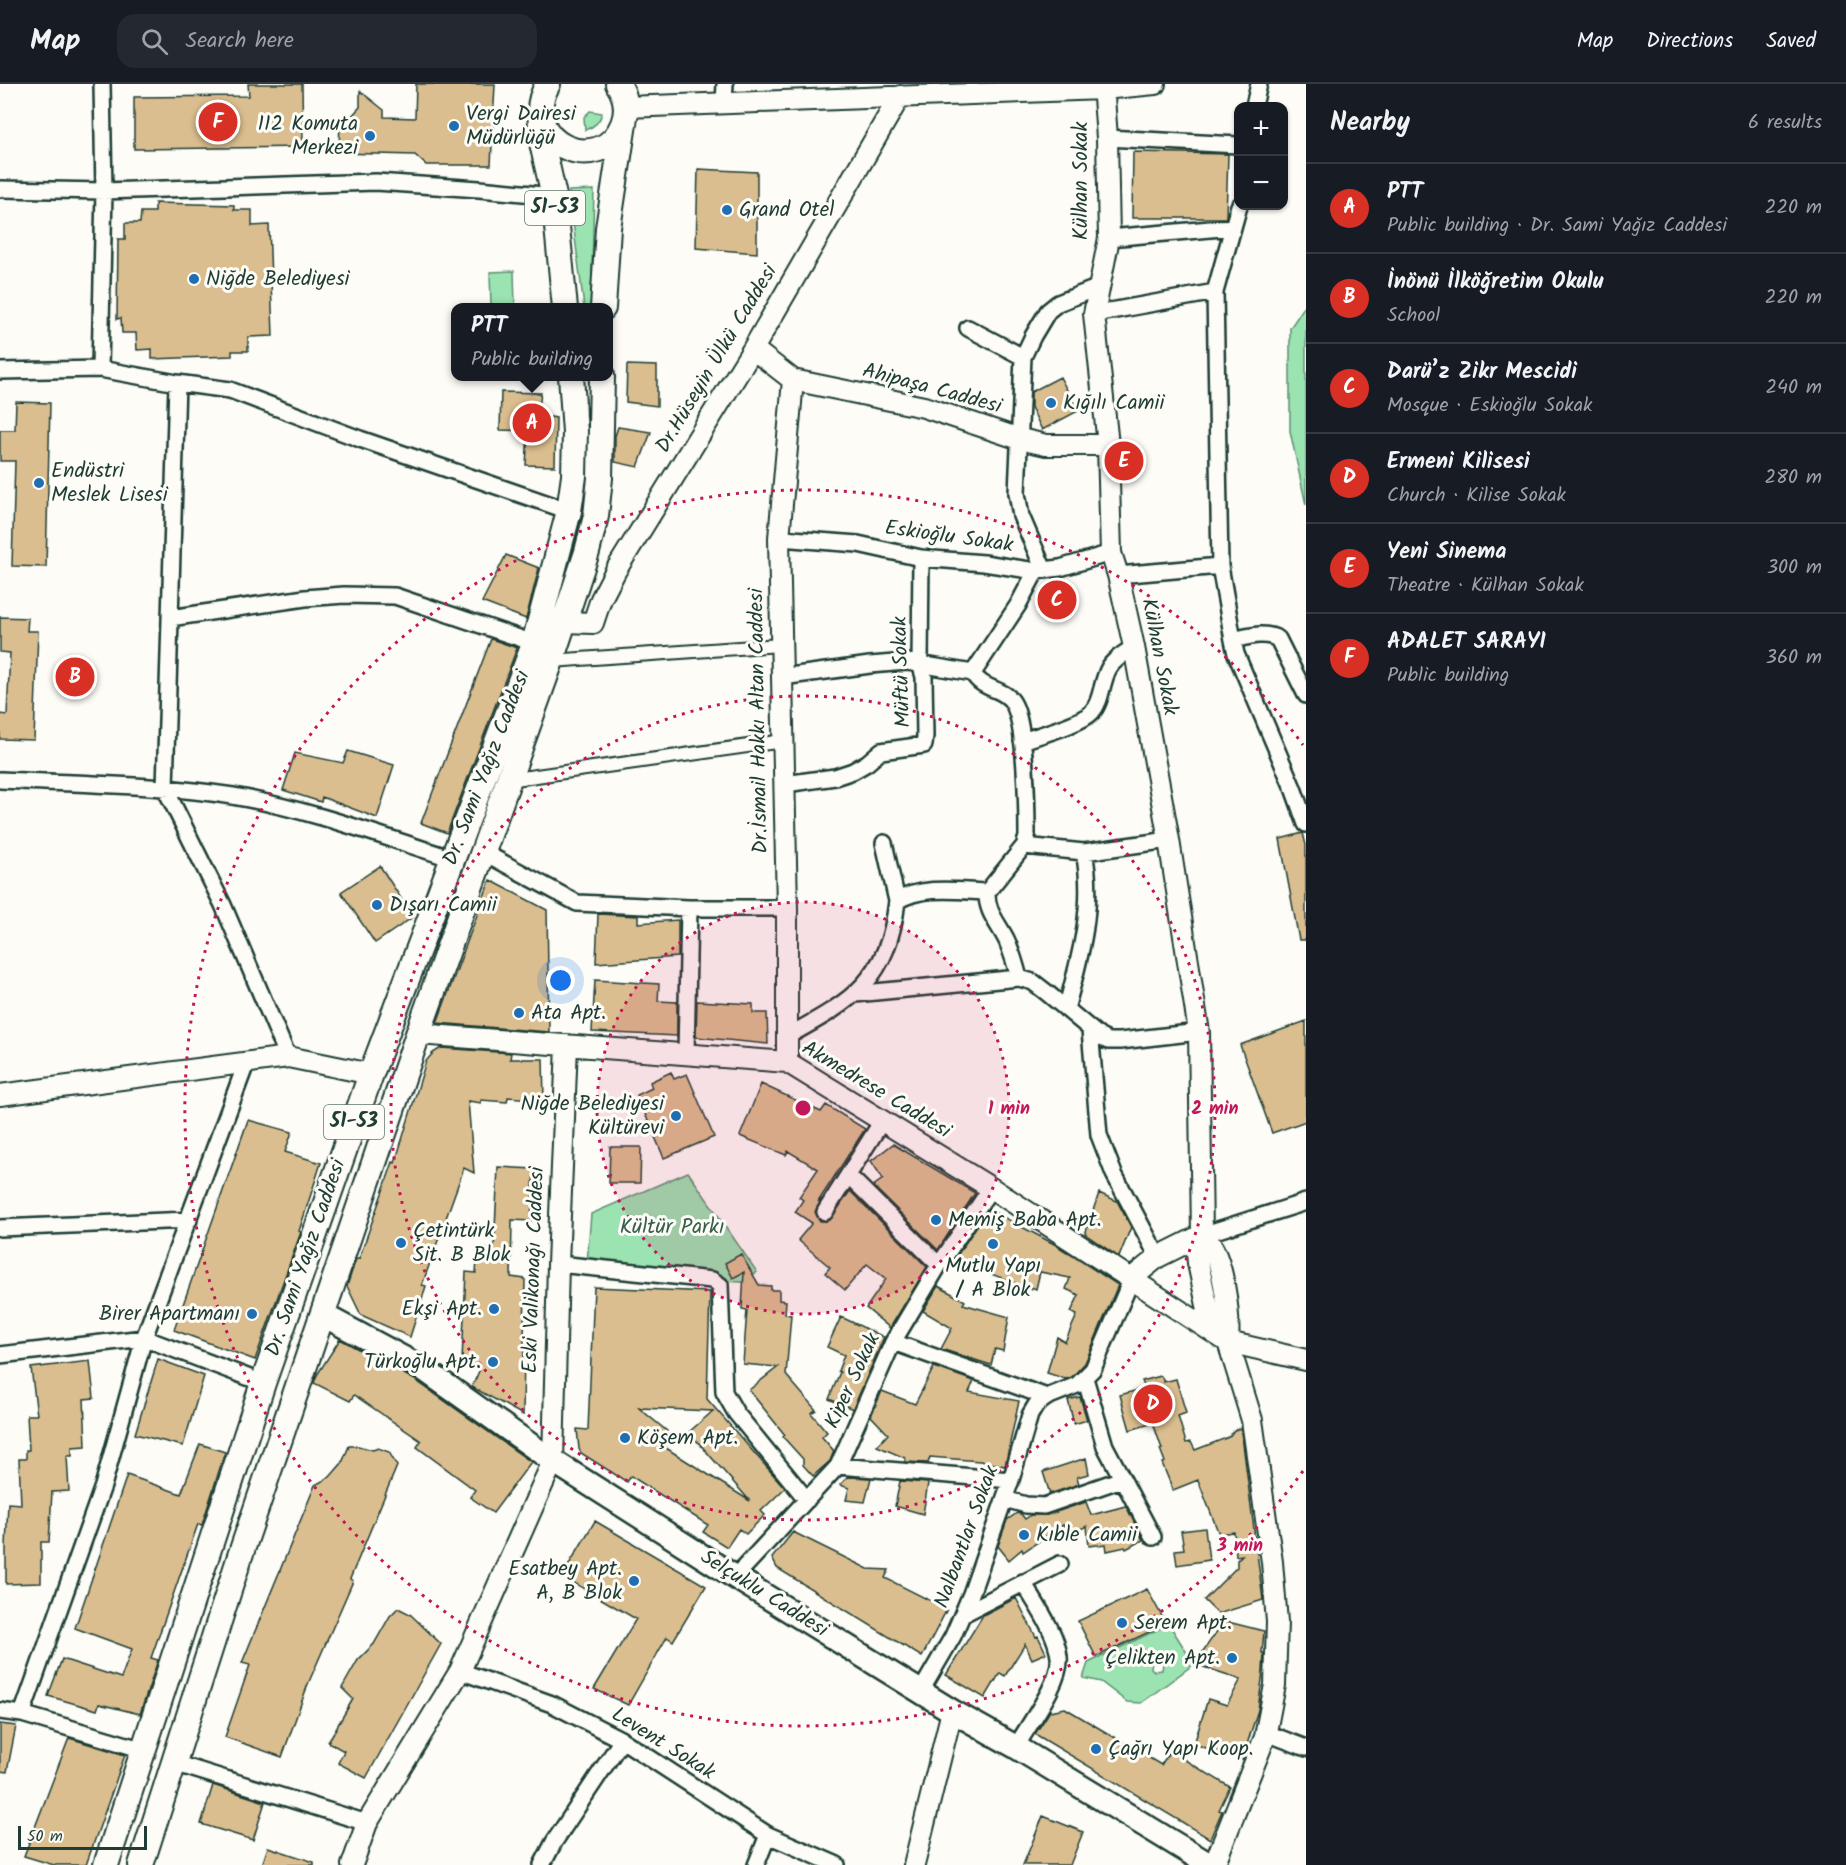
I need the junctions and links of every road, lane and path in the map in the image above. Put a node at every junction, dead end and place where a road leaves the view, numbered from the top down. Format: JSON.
{"nodes":[{"id":1,"x":102,"y":84,"type":"edge"},
{"id":2,"x":1155,"y":84,"type":"edge"},
{"id":3,"x":1259,"y":84,"type":"edge"},
{"id":4,"x":1103,"y":86,"type":"edge"},
{"id":5,"x":899,"y":90,"type":"edge"},
{"id":6,"x":544,"y":93,"type":"edge"},
{"id":7,"x":725,"y":93,"type":"edge"},
{"id":8,"x":623,"y":98,"type":"edge"},
{"id":9,"x":1255,"y":102,"type":"edge"},
{"id":10,"x":1107,"y":138,"type":"junction"},
{"id":11,"x":1234,"y":145,"type":"edge"},
{"id":12,"x":0,"y":189,"type":"edge"},
{"id":13,"x":104,"y":191,"type":"junction"},
{"id":14,"x":554,"y":196,"type":"junction"},
{"id":15,"x":1238,"y":210,"type":"edge"},
{"id":16,"x":1233,"y":227,"type":"junction"},
{"id":17,"x":1108,"y":238,"type":"junction"},
{"id":18,"x":1099,"y":287,"type":"junction"},
{"id":19,"x":1215,"y":292,"type":"junction"},
{"id":20,"x":565,"y":303,"type":"edge"},
{"id":21,"x":603,"y":303,"type":"edge"},
{"id":22,"x":1094,"y":314,"type":"junction"},
{"id":23,"x":968,"y":328,"type":"dead end"},
{"id":24,"x":753,"y":349,"type":"junction"},
{"id":25,"x":1023,"y":357,"type":"junction"},
{"id":26,"x":100,"y":369,"type":"junction"},
{"id":27,"x":0,"y":371,"type":"edge"},
{"id":28,"x":793,"y":380,"type":"junction"},
{"id":29,"x":571,"y":381,"type":"edge"},
{"id":30,"x":602,"y":381,"type":"edge"},
{"id":31,"x":177,"y":383,"type":"junction"},
{"id":32,"x":1020,"y":439,"type":"junction"},
{"id":33,"x":1108,"y":445,"type":"junction"},
{"id":34,"x":569,"y":511,"type":"junction"},
{"id":35,"x":779,"y":538,"type":"junction"},
{"id":36,"x":1111,"y":553,"type":"junction"},
{"id":37,"x":921,"y":558,"type":"junction"},
{"id":38,"x":1220,"y":566,"type":"junction"},
{"id":39,"x":1040,"y":570,"type":"junction"},
{"id":40,"x":1118,"y":575,"type":"junction"},
{"id":41,"x":170,"y":618,"type":"junction"},
{"id":42,"x":564,"y":622,"type":"junction"},
{"id":43,"x":1233,"y":640,"type":"junction"},
{"id":44,"x":534,"y":643,"type":"junction"},
{"id":45,"x":781,"y":645,"type":"junction"},
{"id":46,"x":1134,"y":647,"type":"junction"},
{"id":47,"x":551,"y":661,"type":"junction"},
{"id":48,"x":920,"y":663,"type":"junction"},
{"id":49,"x":973,"y":673,"type":"junction"},
{"id":50,"x":782,"y":677,"type":"junction"},
{"id":51,"x":1306,"y":695,"type":"edge"},
{"id":52,"x":783,"y":741,"type":"junction"},
{"id":53,"x":1022,"y":741,"type":"junction"},
{"id":54,"x":0,"y":780,"type":"edge"},
{"id":55,"x":508,"y":780,"type":"junction"},
{"id":56,"x":785,"y":784,"type":"junction"},
{"id":57,"x":165,"y":788,"type":"junction"},
{"id":58,"x":1306,"y":824,"type":"edge"},
{"id":59,"x":1169,"y":840,"type":"junction"},
{"id":60,"x":885,"y":843,"type":"dead end"},
{"id":61,"x":1024,"y":846,"type":"junction"},
{"id":62,"x":483,"y":852,"type":"junction"},
{"id":63,"x":1084,"y":852,"type":"junction"},
{"id":64,"x":453,"y":859,"type":"junction"},
{"id":65,"x":987,"y":892,"type":"junction"},
{"id":66,"x":897,"y":901,"type":"junction"},
{"id":67,"x":689,"y":908,"type":"junction"},
{"id":68,"x":787,"y":908,"type":"junction"},
{"id":69,"x":1019,"y":978,"type":"junction"},
{"id":70,"x":855,"y":994,"type":"junction"},
{"id":71,"x":1066,"y":1009,"type":"junction"},
{"id":72,"x":1090,"y":1030,"type":"junction"},
{"id":73,"x":1199,"y":1032,"type":"junction"},
{"id":74,"x":418,"y":1034,"type":"junction"},
{"id":75,"x":786,"y":1037,"type":"junction"},
{"id":76,"x":567,"y":1045,"type":"junction"},
{"id":77,"x":686,"y":1054,"type":"junction"},
{"id":78,"x":288,"y":1057,"type":"junction"},
{"id":79,"x":247,"y":1061,"type":"junction"},
{"id":80,"x":787,"y":1062,"type":"junction"},
{"id":81,"x":371,"y":1074,"type":"junction"},
{"id":82,"x":0,"y":1095,"type":"edge"},
{"id":83,"x":882,"y":1121,"type":"junction"},
{"id":84,"x":848,"y":1175,"type":"junction"},
{"id":85,"x":991,"y":1188,"type":"junction"},
{"id":86,"x":1306,"y":1202,"type":"edge"},
{"id":87,"x":825,"y":1212,"type":"dead end"},
{"id":88,"x":189,"y":1220,"type":"junction"},
{"id":89,"x":0,"y":1228,"type":"edge"},
{"id":90,"x":1202,"y":1235,"type":"junction"},
{"id":91,"x":1158,"y":1257,"type":"junction"},
{"id":92,"x":558,"y":1264,"type":"junction"},
{"id":93,"x":939,"y":1265,"type":"junction"},
{"id":94,"x":1132,"y":1278,"type":"junction"},
{"id":95,"x":323,"y":1315,"type":"junction"},
{"id":96,"x":144,"y":1338,"type":"junction"},
{"id":97,"x":893,"y":1342,"type":"junction"},
{"id":98,"x":1228,"y":1342,"type":"junction"},
{"id":99,"x":0,"y":1354,"type":"edge"},
{"id":100,"x":1306,"y":1360,"type":"edge"},
{"id":101,"x":1086,"y":1378,"type":"junction"},
{"id":102,"x":263,"y":1383,"type":"junction"},
{"id":103,"x":1047,"y":1397,"type":"junction"},
{"id":104,"x":553,"y":1461,"type":"junction"},
{"id":105,"x":838,"y":1466,"type":"junction"},
{"id":106,"x":1122,"y":1479,"type":"junction"},
{"id":107,"x":1011,"y":1480,"type":"junction"},
{"id":108,"x":1005,"y":1498,"type":"junction"},
{"id":109,"x":807,"y":1500,"type":"junction"},
{"id":110,"x":1154,"y":1537,"type":"dead end"},
{"id":111,"x":1060,"y":1564,"type":"dead end"},
{"id":112,"x":735,"y":1577,"type":"junction"},
{"id":113,"x":1023,"y":1582,"type":"junction"},
{"id":114,"x":963,"y":1614,"type":"junction"},
{"id":115,"x":460,"y":1671,"type":"junction"},
{"id":116,"x":921,"y":1691,"type":"junction"},
{"id":117,"x":0,"y":1711,"type":"edge"},
{"id":118,"x":952,"y":1711,"type":"junction"},
{"id":119,"x":22,"y":1714,"type":"junction"},
{"id":120,"x":1264,"y":1732,"type":"junction"},
{"id":121,"x":622,"y":1740,"type":"junction"},
{"id":122,"x":1016,"y":1747,"type":"junction"},
{"id":123,"x":1306,"y":1748,"type":"edge"},
{"id":124,"x":144,"y":1750,"type":"junction"},
{"id":125,"x":174,"y":1763,"type":"junction"},
{"id":126,"x":367,"y":1823,"type":"junction"},
{"id":127,"x":768,"y":1835,"type":"junction"},
{"id":128,"x":106,"y":1865,"type":"edge"},
{"id":129,"x":141,"y":1865,"type":"edge"},
{"id":130,"x":352,"y":1865,"type":"edge"},
{"id":131,"x":542,"y":1865,"type":"edge"},
{"id":132,"x":756,"y":1865,"type":"edge"},
{"id":133,"x":837,"y":1865,"type":"edge"},
{"id":134,"x":914,"y":1865,"type":"edge"},
{"id":135,"x":1212,"y":1865,"type":"edge"}],
"edges":[{"from":1,"to":13,"type":"street"},
{"from":2,"to":4,"type":"street"},
{"from":3,"to":9,"type":"street"},
{"from":4,"to":5,"type":"street"},
{"from":4,"to":10,"type":"street","name":"Külhan Sokak"},
{"from":5,"to":7,"type":"street"},
{"from":5,"to":24,"type":"street","name":"Dr.Hüseyin Ülkü Caddesi"},
{"from":6,"to":8,"type":"main road"},
{"from":6,"to":14,"type":"main road","number":"51-53"},
{"from":7,"to":8,"type":"street"},
{"from":8,"to":21,"type":"main road","number":"51-53"},
{"from":10,"to":11,"type":"street"},
{"from":10,"to":17,"type":"street","name":"Külhan Sokak"},
{"from":12,"to":13,"type":"street"},
{"from":13,"to":14,"type":"street"},
{"from":13,"to":26,"type":"street"},
{"from":14,"to":20,"type":"main road","number":"51-53"},
{"from":15,"to":16,"type":"street"},
{"from":16,"to":17,"type":"street"},
{"from":16,"to":19,"type":"street"},
{"from":17,"to":18,"type":"street","name":"Külhan Sokak"},
{"from":18,"to":22,"type":"street","name":"Külhan Sokak"},
{"from":18,"to":25,"type":"street"},
{"from":19,"to":22,"type":"street"},
{"from":19,"to":38,"type":"street"},
{"from":22,"to":33,"type":"street","name":"Külhan Sokak"},
{"from":23,"to":25,"type":"street"},
{"from":24,"to":28,"type":"street","name":"Ahipaşa Caddesi"},
{"from":24,"to":42,"type":"street","name":"Dr.Hüseyin Ülkü Caddesi"},
{"from":25,"to":32,"type":"street"},
{"from":26,"to":27,"type":"street"},
{"from":26,"to":31,"type":"street"},
{"from":28,"to":32,"type":"street","name":"Ahipaşa Caddesi"},
{"from":28,"to":35,"type":"street","name":"Dr.İsmail Hakkı Altan Caddesi"},
{"from":29,"to":34,"type":"main road","name":"Dr. Sami Yağız Caddesi","number":"51-53"},
{"from":30,"to":42,"type":"main road","name":"Dr. Sami Yağız Caddesi","number":"51-53"},
{"from":31,"to":34,"type":"street"},
{"from":31,"to":41,"type":"street"},
{"from":32,"to":33,"type":"street","name":"Ahipaşa Caddesi"},
{"from":32,"to":39,"type":"street"},
{"from":33,"to":36,"type":"street","name":"Külhan Sokak"},
{"from":34,"to":44,"type":"main road","name":"Dr. Sami Yağız Caddesi","number":"51-53"},
{"from":35,"to":37,"type":"street","name":"Eskioğlu Sokak"},
{"from":35,"to":45,"type":"street","name":"Dr.İsmail Hakkı Altan Caddesi"},
{"from":36,"to":39,"type":"street","name":"Eskioğlu Sokak"},
{"from":36,"to":40,"type":"street","name":"Külhan Sokak"},
{"from":37,"to":39,"type":"street","name":"Eskioğlu Sokak"},
{"from":37,"to":48,"type":"street","name":"Müftü Sokak"},
{"from":38,"to":40,"type":"street"},
{"from":38,"to":43,"type":"street"},
{"from":39,"to":49,"type":"street"},
{"from":40,"to":46,"type":"street","name":"Külhan Sokak"},
{"from":41,"to":44,"type":"street"},
{"from":41,"to":57,"type":"street"},
{"from":42,"to":47,"type":"main road","name":"Dr. Sami Yağız Caddesi","number":"51-53"},
{"from":43,"to":51,"type":"street"},
{"from":43,"to":58,"type":"street"},
{"from":44,"to":64,"type":"main road","name":"Dr. Sami Yağız Caddesi","number":"51-53"},
{"from":45,"to":47,"type":"street"},
{"from":45,"to":50,"type":"street","name":"Dr.İsmail Hakkı Altan Caddesi"},
{"from":46,"to":53,"type":"street"},
{"from":46,"to":59,"type":"street","name":"Külhan Sokak"},
{"from":47,"to":55,"type":"main road","name":"Dr. Sami Yağız Caddesi","number":"51-53"},
{"from":48,"to":49,"type":"street"},
{"from":48,"to":50,"type":"street"},
{"from":48,"to":56,"type":"street","name":"Müftü Sokak"},
{"from":49,"to":53,"type":"street"},
{"from":50,"to":52,"type":"street","name":"Dr.İsmail Hakkı Altan Caddesi"},
{"from":52,"to":55,"type":"street"},
{"from":52,"to":56,"type":"street","name":"Dr.İsmail Hakkı Altan Caddesi"},
{"from":53,"to":61,"type":"street"},
{"from":54,"to":57,"type":"street"},
{"from":55,"to":62,"type":"main road","name":"Dr. Sami Yağız Caddesi","number":"51-53"},
{"from":56,"to":68,"type":"street","name":"Dr.İsmail Hakkı Altan Caddesi"},
{"from":57,"to":64,"type":"street"},
{"from":57,"to":78,"type":"street"},
{"from":59,"to":63,"type":"street"},
{"from":59,"to":73,"type":"street","name":"Külhan Sokak"},
{"from":60,"to":66,"type":"street"},
{"from":61,"to":63,"type":"street"},
{"from":61,"to":65,"type":"street"},
{"from":62,"to":67,"type":"street"},
{"from":62,"to":74,"type":"main road","name":"Dr. Sami Yağız Caddesi","number":"51-53"},
{"from":63,"to":71,"type":"street"},
{"from":64,"to":81,"type":"main road","name":"Dr. Sami Yağız Caddesi","number":"51-53"},
{"from":65,"to":66,"type":"street"},
{"from":65,"to":69,"type":"street"},
{"from":66,"to":70,"type":"street"},
{"from":67,"to":68,"type":"street"},
{"from":67,"to":77,"type":"street"},
{"from":68,"to":75,"type":"street","name":"Dr.İsmail Hakkı Altan Caddesi"},
{"from":69,"to":70,"type":"street"},
{"from":69,"to":71,"type":"street"},
{"from":70,"to":75,"type":"street"},
{"from":71,"to":72,"type":"street"},
{"from":72,"to":73,"type":"street"},
{"from":72,"to":91,"type":"street"},
{"from":73,"to":90,"type":"street","name":"Külhan Sokak"},
{"from":74,"to":76,"type":"street","name":"Akmedrese Caddesi"},
{"from":74,"to":95,"type":"main road","name":"Dr. Sami Yağız Caddesi","number":"51-53"},
{"from":75,"to":80,"type":"street","name":"Dr.İsmail Hakkı Altan Caddesi"},
{"from":76,"to":77,"type":"street","name":"Akmedrese Caddesi"},
{"from":76,"to":92,"type":"street","name":"Eski Valikonağı Caddesi"},
{"from":77,"to":80,"type":"street","name":"Akmedrese Caddesi"},
{"from":78,"to":79,"type":"street"},
{"from":78,"to":81,"type":"street"},
{"from":79,"to":82,"type":"street"},
{"from":79,"to":88,"type":"street"},
{"from":80,"to":83,"type":"street","name":"Akmedrese Caddesi"},
{"from":81,"to":102,"type":"main road","name":"Dr. Sami Yağız Caddesi","number":"51-53"},
{"from":83,"to":84,"type":"street"},
{"from":83,"to":85,"type":"street","name":"Akmedrese Caddesi"},
{"from":84,"to":87,"type":"street"},
{"from":84,"to":93,"type":"street"},
{"from":85,"to":93,"type":"street","name":"Kiper Sokak"},
{"from":85,"to":94,"type":"street","name":"Akmedrese Caddesi"},
{"from":86,"to":90,"type":"street"},
{"from":88,"to":89,"type":"street"},
{"from":88,"to":96,"type":"street"},
{"from":90,"to":91,"type":"street"},
{"from":90,"to":98,"type":"street"},
{"from":91,"to":94,"type":"street"},
{"from":92,"to":104,"type":"street","name":"Eski Valikonağı Caddesi"},
{"from":92,"to":109,"type":"street"},
{"from":93,"to":97,"type":"street","name":"Kiper Sokak"},
{"from":94,"to":98,"type":"street","name":"Akmedrese Caddesi"},
{"from":94,"to":101,"type":"street"},
{"from":95,"to":104,"type":"main road","name":"Selçuklu Caddesi"},
{"from":95,"to":125,"type":"main road","name":"Dr. Sami Yağız Caddesi","number":"51-53"},
{"from":96,"to":99,"type":"street"},
{"from":96,"to":102,"type":"street"},
{"from":96,"to":119,"type":"street"},
{"from":97,"to":103,"type":"street"},
{"from":97,"to":105,"type":"street","name":"Kiper Sokak"},
{"from":98,"to":100,"type":"street"},
{"from":98,"to":120,"type":"street"},
{"from":101,"to":103,"type":"street","name":"Nalbantlar Sokak"},
{"from":101,"to":106,"type":"street"},
{"from":102,"to":124,"type":"main road","name":"Dr. Sami Yağız Caddesi","number":"51-53"},
{"from":103,"to":107,"type":"street","name":"Nalbantlar Sokak"},
{"from":104,"to":112,"type":"main road","name":"Selçuklu Caddesi"},
{"from":104,"to":115,"type":"street"},
{"from":105,"to":107,"type":"street"},
{"from":105,"to":109,"type":"street","name":"Kiper Sokak"},
{"from":106,"to":108,"type":"street"},
{"from":106,"to":110,"type":"street"},
{"from":107,"to":108,"type":"street","name":"Nalbantlar Sokak"},
{"from":108,"to":114,"type":"street","name":"Nalbantlar Sokak"},
{"from":109,"to":112,"type":"street","name":"Kiper Sokak"},
{"from":111,"to":113,"type":"street"},
{"from":112,"to":116,"type":"main road","name":"Selçuklu Caddesi"},
{"from":113,"to":114,"type":"street"},
{"from":113,"to":122,"type":"street"},
{"from":114,"to":116,"type":"street","name":"Nalbantlar Sokak"},
{"from":115,"to":121,"type":"street","name":"Levent Sokak"},
{"from":115,"to":126,"type":"street"},
{"from":116,"to":118,"type":"main road","name":"Selçuklu Caddesi"},
{"from":117,"to":119,"type":"street"},
{"from":118,"to":122,"type":"main road","name":"Selçuklu Caddesi"},
{"from":118,"to":134,"type":"street"},
{"from":119,"to":124,"type":"street"},
{"from":120,"to":123,"type":"street"},
{"from":120,"to":135,"type":"street"},
{"from":121,"to":127,"type":"street","name":"Levent Sokak"},
{"from":121,"to":131,"type":"street"},
{"from":122,"to":135,"type":"main road","name":"Selçuklu Caddesi"},
{"from":124,"to":128,"type":"main road","name":"Dr. Sami Yağız Caddesi","number":"51-53"},
{"from":125,"to":126,"type":"street"},
{"from":125,"to":129,"type":"main road","name":"Dr. Sami Yağız Caddesi","number":"51-53"},
{"from":126,"to":130,"type":"street"},
{"from":127,"to":132,"type":"street"},
{"from":127,"to":133,"type":"street","name":"Levent Sokak"}]}
